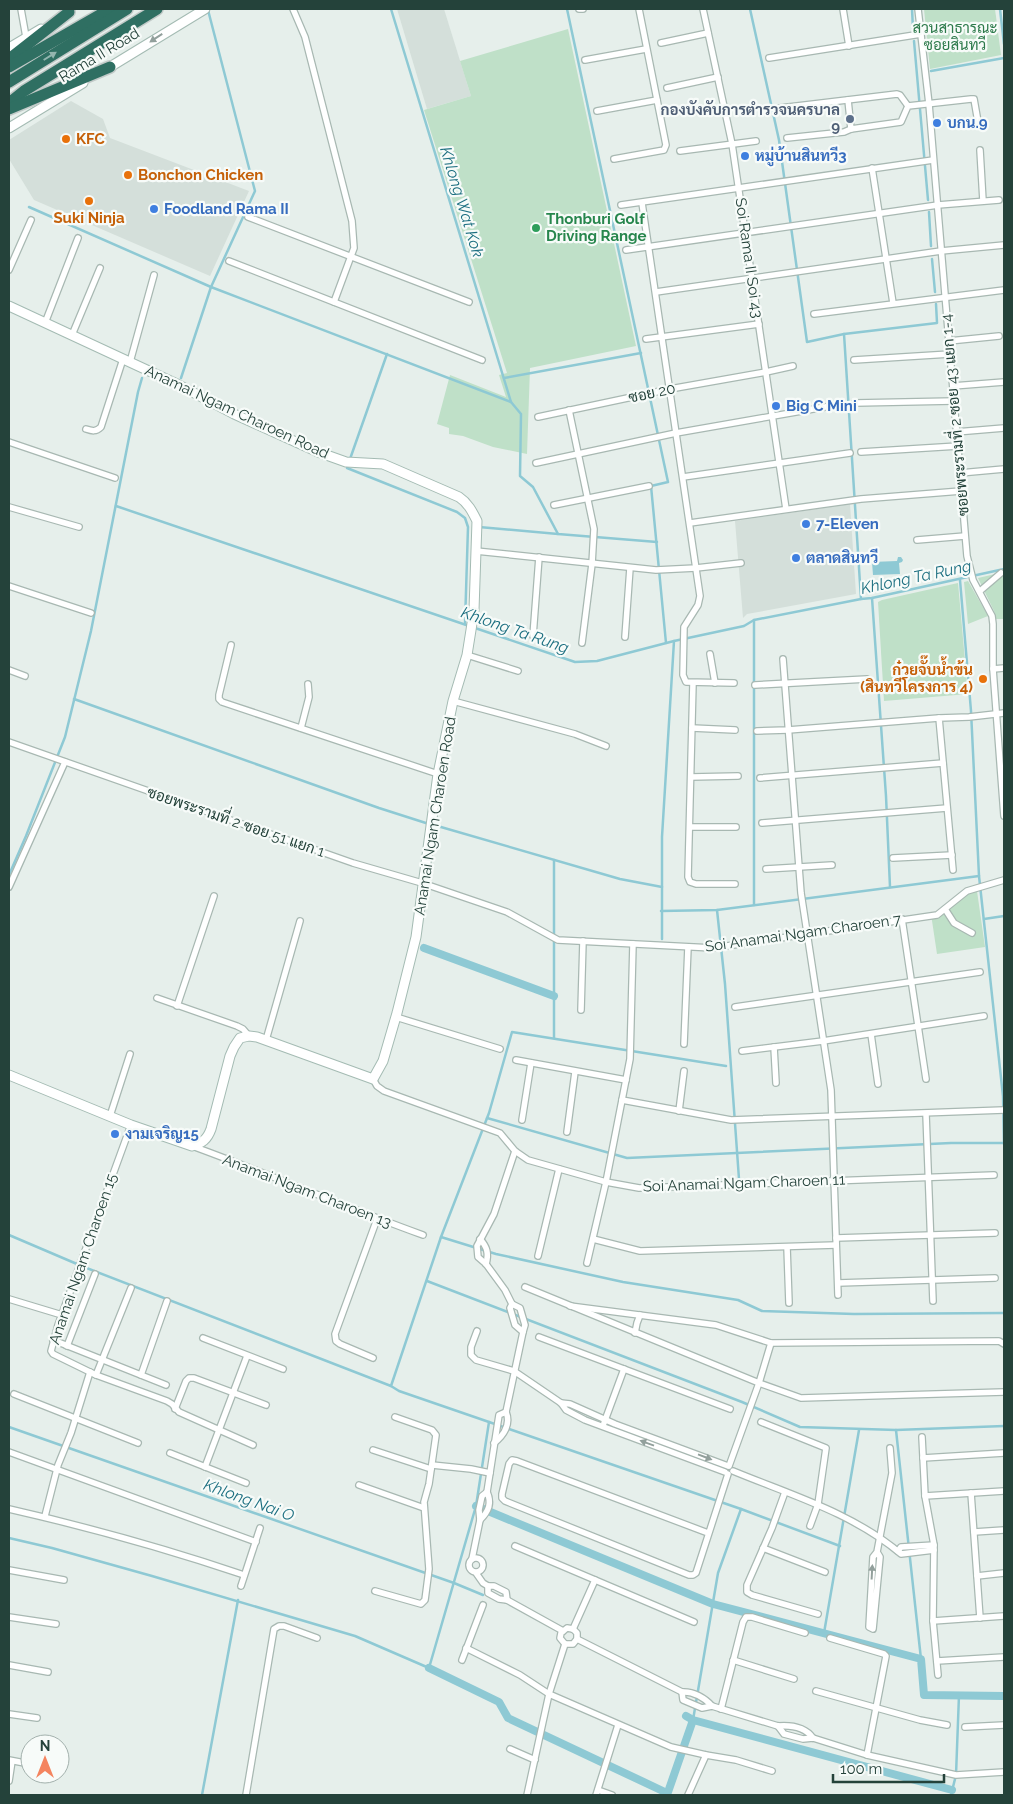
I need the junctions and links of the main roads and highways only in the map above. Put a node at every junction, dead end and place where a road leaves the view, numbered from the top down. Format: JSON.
{"nodes":[{"id":1,"x":110,"y":9,"type":"edge"},
{"id":2,"x":127,"y":9,"type":"edge"},
{"id":3,"x":156,"y":9,"type":"edge"},
{"id":4,"x":71,"y":10,"type":"edge"},
{"id":5,"x":9,"y":58,"type":"edge"},
{"id":6,"x":110,"y":66,"type":"road end"},
{"id":7,"x":9,"y":67,"type":"edge"},
{"id":8,"x":9,"y":82,"type":"edge"},
{"id":9,"x":9,"y":101,"type":"edge"},
{"id":10,"x":9,"y":109,"type":"edge"}],
"edges":[{"from":1,"to":7,"type":"highway"},
{"from":8,"to":2,"type":"highway","one_way":true},
{"from":3,"to":9,"type":"highway","name":"Rama II Road"},
{"from":4,"to":5,"type":"highway"},
{"from":6,"to":10,"type":"highway"}]}
